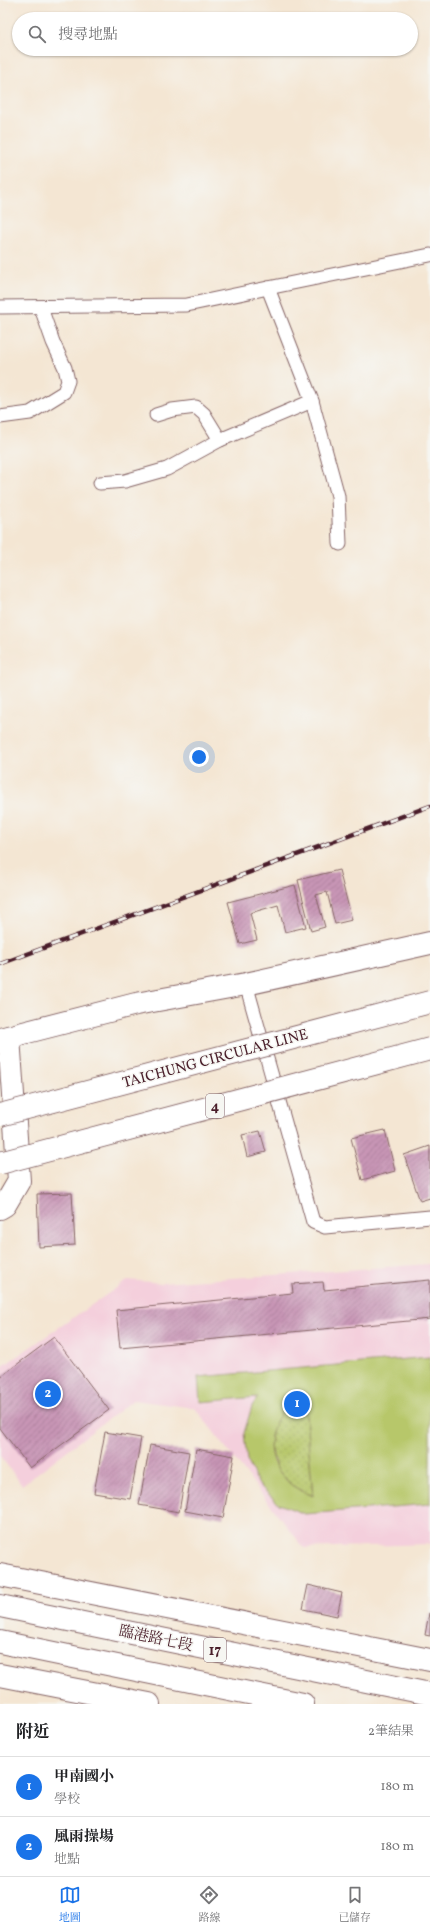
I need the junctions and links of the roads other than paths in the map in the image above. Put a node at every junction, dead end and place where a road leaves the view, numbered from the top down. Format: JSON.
{"nodes":[{"id":1,"x":430,"y":255,"type":"edge"},
{"id":2,"x":268,"y":288,"type":"junction"},
{"id":3,"x":0,"y":307,"type":"edge"},
{"id":4,"x":41,"y":308,"type":"junction"},
{"id":5,"x":312,"y":401,"type":"junction"},
{"id":6,"x":156,"y":415,"type":"dead end"},
{"id":7,"x":0,"y":417,"type":"edge"},
{"id":8,"x":220,"y":440,"type":"junction"},
{"id":9,"x":100,"y":483,"type":"dead end"},
{"id":10,"x":340,"y":544,"type":"dead end"},
{"id":11,"x":430,"y":944,"type":"edge"},
{"id":12,"x":246,"y":984,"type":"junction"},
{"id":13,"x":430,"y":1002,"type":"edge"},
{"id":14,"x":4,"y":1038,"type":"edge"},
{"id":15,"x":430,"y":1049,"type":"edge"},
{"id":16,"x":0,"y":1115,"type":"edge"},
{"id":17,"x":0,"y":1163,"type":"edge"},
{"id":18,"x":0,"y":1208,"type":"edge"},
{"id":19,"x":430,"y":1217,"type":"edge"},
{"id":20,"x":0,"y":1574,"type":"edge"},
{"id":21,"x":0,"y":1606,"type":"edge"},
{"id":22,"x":0,"y":1642,"type":"edge"},
{"id":23,"x":430,"y":1660,"type":"edge"},
{"id":24,"x":0,"y":1675,"type":"edge"},
{"id":25,"x":430,"y":1694,"type":"edge"},
{"id":26,"x":149,"y":1704,"type":"edge"},
{"id":27,"x":303,"y":1704,"type":"edge"}],
"edges":[{"from":1,"to":2,"type":"lane"},
{"from":2,"to":4,"type":"lane"},
{"from":2,"to":5,"type":"lane"},
{"from":3,"to":4,"type":"lane"},
{"from":4,"to":7,"type":"lane"},
{"from":5,"to":8,"type":"lane"},
{"from":5,"to":10,"type":"lane"},
{"from":6,"to":8,"type":"lane"},
{"from":8,"to":9,"type":"lane"},
{"from":11,"to":12,"type":"main road"},
{"from":12,"to":14,"type":"main road"},
{"from":12,"to":19,"type":"lane"},
{"from":13,"to":16,"type":"main road","name":"TAICHUNG CIRCULAR LINE","bridge":true},
{"from":14,"to":18,"type":"main road"},
{"from":15,"to":17,"type":"main road","number":"4","bridge":true},
{"from":20,"to":23,"type":"main road"},
{"from":21,"to":25,"type":"main road","name":"臨港路七段","number":"17"},
{"from":22,"to":27,"type":"main road","number":"17"},
{"from":24,"to":26,"type":"main road"}]}
